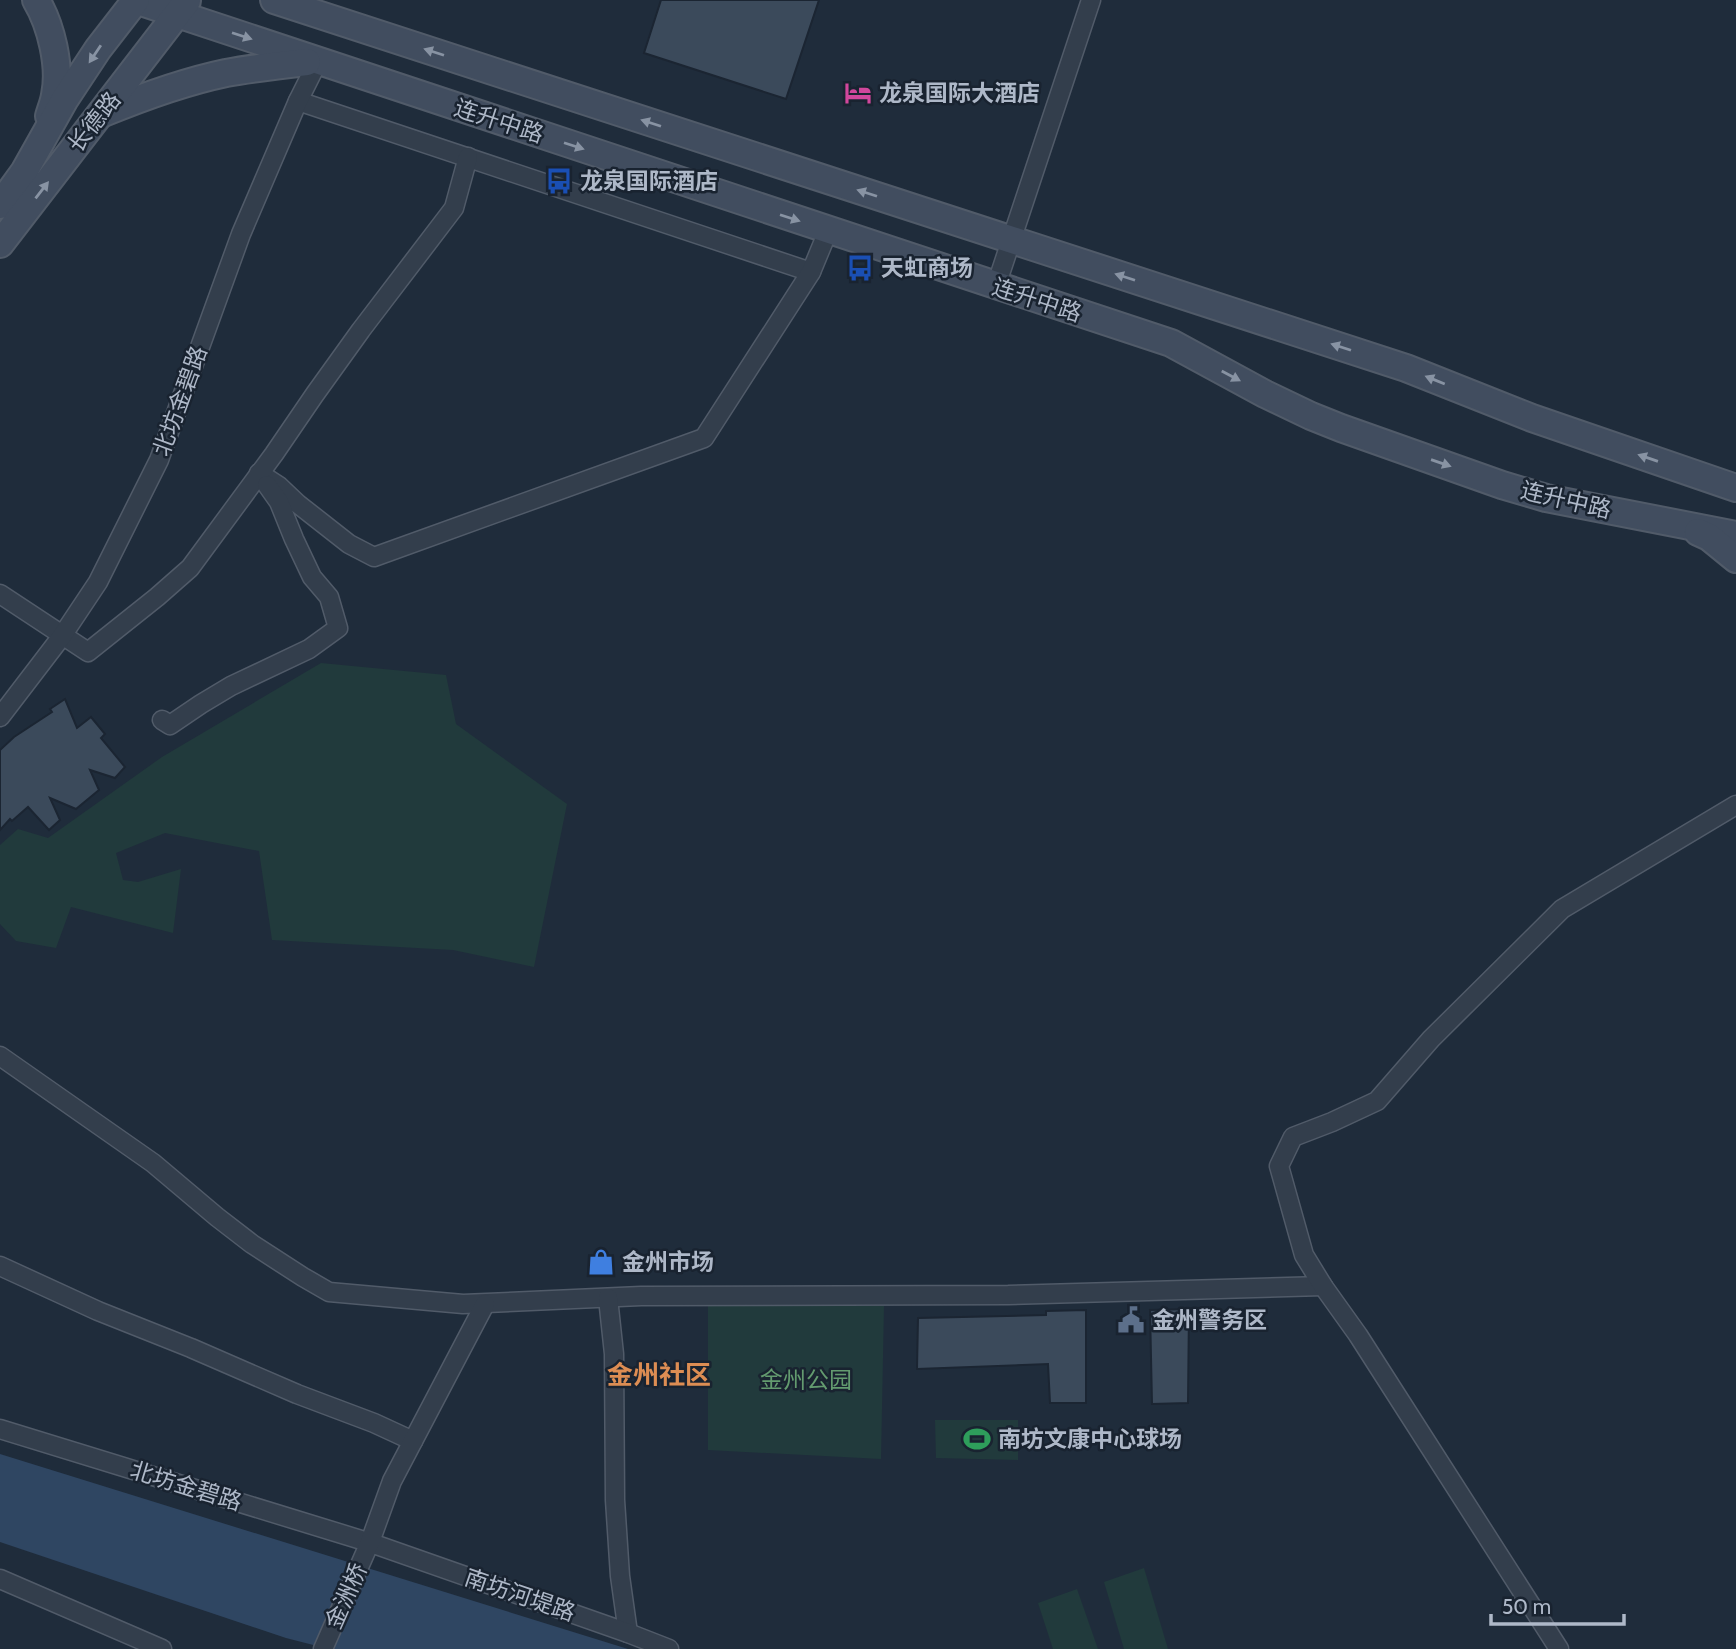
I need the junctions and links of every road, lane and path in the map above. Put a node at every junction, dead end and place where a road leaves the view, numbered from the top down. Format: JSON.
{"nodes":[{"id":1,"x":36,"y":0,"type":"edge"},
{"id":2,"x":135,"y":0,"type":"edge"},
{"id":3,"x":274,"y":0,"type":"edge"},
{"id":4,"x":331,"y":0,"type":"edge"},
{"id":5,"x":1091,"y":0,"type":"edge"},
{"id":6,"x":183,"y":7,"type":"edge"},
{"id":7,"x":362,"y":29,"type":"junction"},
{"id":8,"x":318,"y":61,"type":"junction"},
{"id":9,"x":298,"y":101,"type":"junction"},
{"id":10,"x":100,"y":115,"type":"junction"},
{"id":11,"x":42,"y":141,"type":"junction"},
{"id":12,"x":467,"y":157,"type":"junction"},
{"id":13,"x":0,"y":205,"type":"edge"},
{"id":14,"x":828,"y":231,"type":"junction"},
{"id":15,"x":1012,"y":240,"type":"junction"},
{"id":16,"x":0,"y":244,"type":"edge"},
{"id":17,"x":811,"y":272,"type":"junction"},
{"id":18,"x":996,"y":286,"type":"junction"},
{"id":19,"x":1736,"y":466,"type":"edge"},
{"id":20,"x":1678,"y":468,"type":"junction"},
{"id":21,"x":259,"y":473,"type":"junction"},
{"id":22,"x":1736,"y":488,"type":"edge"},
{"id":23,"x":1680,"y":524,"type":"junction"},
{"id":24,"x":1736,"y":535,"type":"edge"},
{"id":25,"x":1736,"y":559,"type":"edge"},
{"id":26,"x":0,"y":594,"type":"edge"},
{"id":27,"x":62,"y":636,"type":"junction"},
{"id":28,"x":0,"y":717,"type":"edge"},
{"id":29,"x":162,"y":720,"type":"dead end"},
{"id":30,"x":1736,"y":805,"type":"edge"},
{"id":31,"x":0,"y":1056,"type":"edge"},
{"id":32,"x":0,"y":1265,"type":"edge"},
{"id":33,"x":1323,"y":1286,"type":"junction"},
{"id":34,"x":608,"y":1298,"type":"junction"},
{"id":35,"x":485,"y":1304,"type":"junction"},
{"id":36,"x":0,"y":1429,"type":"edge"},
{"id":37,"x":413,"y":1441,"type":"junction"},
{"id":38,"x":371,"y":1543,"type":"junction"},
{"id":39,"x":0,"y":1579,"type":"edge"},
{"id":40,"x":628,"y":1633,"type":"junction"},
{"id":41,"x":162,"y":1649,"type":"edge"},
{"id":42,"x":323,"y":1649,"type":"edge"},
{"id":43,"x":668,"y":1649,"type":"edge"},
{"id":44,"x":1559,"y":1649,"type":"edge"}],
"edges":[{"from":1,"to":11,"type":"main road"},
{"from":2,"to":6,"type":"main road","name":"连升中路"},
{"from":2,"to":11,"type":"main road","name":"长德路","one_way":true},
{"from":3,"to":7,"type":"main road","name":"连升中路"},
{"from":4,"to":7,"type":"main road"},
{"from":5,"to":15,"type":"street"},
{"from":6,"to":8,"type":"main road","name":"连升中路","one_way":true},
{"from":6,"to":10,"type":"main road","name":"长德路"},
{"from":15,"to":7,"type":"main road","name":"连升中路","one_way":true},
{"from":8,"to":9,"type":"street","name":"北坊金碧路"},
{"from":8,"to":10,"type":"main road"},
{"from":8,"to":14,"type":"main road","name":"连升中路","one_way":true},
{"from":9,"to":12,"type":"street"},
{"from":9,"to":27,"type":"street","name":"北坊金碧路"},
{"from":16,"to":10,"type":"main road","name":"长德路","one_way":true},
{"from":11,"to":13,"type":"main road","name":"长德路"},
{"from":12,"to":17,"type":"street"},
{"from":12,"to":21,"type":"street"},
{"from":14,"to":17,"type":"street"},
{"from":14,"to":18,"type":"main road","name":"连升中路"},
{"from":15,"to":18,"type":"street"},
{"from":20,"to":15,"type":"main road","name":"连升中路","one_way":true},
{"from":17,"to":21,"type":"street"},
{"from":18,"to":23,"type":"main road","name":"连升中路","one_way":true},
{"from":19,"to":20,"type":"main road"},
{"from":20,"to":22,"type":"main road","name":"连升中路"},
{"from":21,"to":27,"type":"street"},
{"from":21,"to":29,"type":"street"},
{"from":23,"to":24,"type":"main road","name":"连升中路"},
{"from":23,"to":25,"type":"main road"},
{"from":26,"to":27,"type":"street"},
{"from":27,"to":28,"type":"street","name":"北坊金碧路"},
{"from":30,"to":33,"type":"street"},
{"from":31,"to":35,"type":"street"},
{"from":32,"to":37,"type":"street"},
{"from":33,"to":34,"type":"street"},
{"from":33,"to":44,"type":"street"},
{"from":34,"to":35,"type":"street"},
{"from":34,"to":40,"type":"street"},
{"from":35,"to":37,"type":"street","name":"金洲桥"},
{"from":36,"to":38,"type":"street","name":"北坊金碧路"},
{"from":37,"to":38,"type":"street","name":"金洲桥"},
{"from":38,"to":40,"type":"street","name":"南坊河堤路"},
{"from":38,"to":42,"type":"street","name":"金洲桥"},
{"from":39,"to":41,"type":"street"},
{"from":40,"to":43,"type":"street","name":"南坊河堤路"}]}
